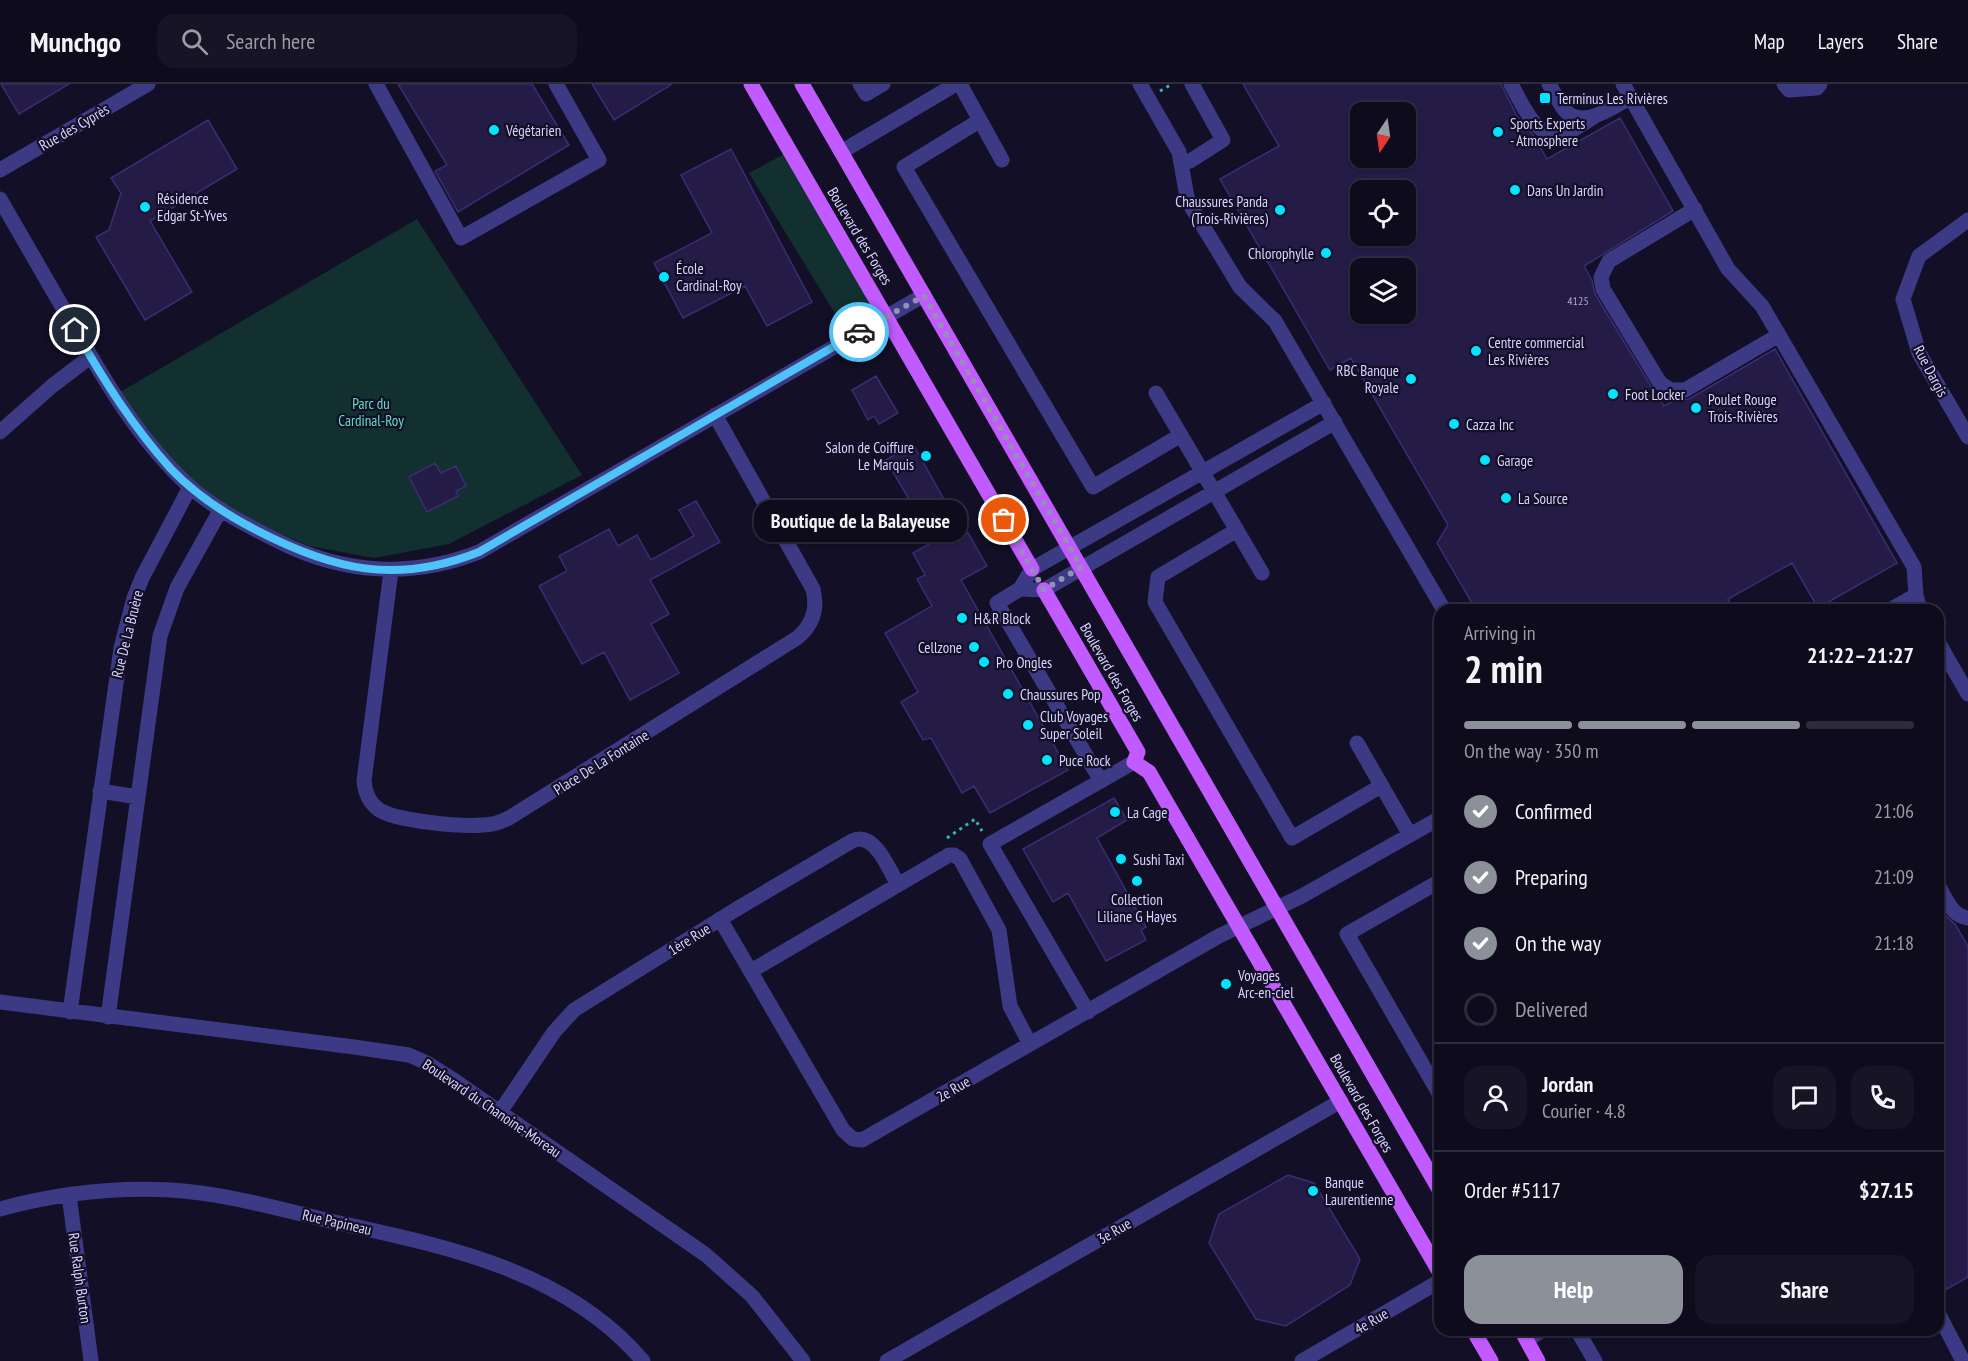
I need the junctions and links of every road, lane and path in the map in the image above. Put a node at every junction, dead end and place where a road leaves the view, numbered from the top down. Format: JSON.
{"nodes":[{"id":1,"x":148,"y":84,"type":"edge"},
{"id":2,"x":376,"y":84,"type":"edge"},
{"id":3,"x":556,"y":84,"type":"edge"},
{"id":4,"x":752,"y":84,"type":"edge"},
{"id":5,"x":802,"y":84,"type":"edge"},
{"id":6,"x":860,"y":84,"type":"edge"},
{"id":7,"x":883,"y":84,"type":"edge"},
{"id":8,"x":958,"y":84,"type":"edge"},
{"id":9,"x":1140,"y":84,"type":"edge"},
{"id":10,"x":1192,"y":84,"type":"edge"},
{"id":11,"x":1511,"y":84,"type":"edge"},
{"id":12,"x":1549,"y":84,"type":"edge"},
{"id":13,"x":1784,"y":84,"type":"edge"},
{"id":14,"x":1820,"y":84,"type":"edge"},
{"id":15,"x":1627,"y":90,"type":"edge"},
{"id":16,"x":1595,"y":116,"type":"junction"},
{"id":17,"x":980,"y":121,"type":"junction"},
{"id":18,"x":841,"y":152,"type":"junction"},
{"id":19,"x":1002,"y":160,"type":"dead end"},
{"id":20,"x":1181,"y":164,"type":"junction"},
{"id":21,"x":0,"y":170,"type":"edge"},
{"id":22,"x":0,"y":199,"type":"edge"},
{"id":23,"x":1695,"y":209,"type":"junction"},
{"id":24,"x":1968,"y":220,"type":"edge"},
{"id":25,"x":924,"y":296,"type":"junction"},
{"id":26,"x":887,"y":317,"type":"junction"},
{"id":27,"x":1779,"y":335,"type":"junction"},
{"id":28,"x":90,"y":357,"type":"junction"},
{"id":29,"x":1156,"y":393,"type":"dead end"},
{"id":30,"x":1324,"y":403,"type":"junction"},
{"id":31,"x":715,"y":415,"type":"junction"},
{"id":32,"x":1335,"y":422,"type":"junction"},
{"id":33,"x":0,"y":432,"type":"edge"},
{"id":34,"x":1181,"y":435,"type":"junction"},
{"id":35,"x":1968,"y":437,"type":"edge"},
{"id":36,"x":1203,"y":472,"type":"junction"},
{"id":37,"x":190,"y":487,"type":"junction"},
{"id":38,"x":1214,"y":491,"type":"junction"},
{"id":39,"x":220,"y":509,"type":"junction"},
{"id":40,"x":1237,"y":531,"type":"junction"},
{"id":41,"x":1070,"y":547,"type":"junction"},
{"id":42,"x":1081,"y":567,"type":"junction"},
{"id":43,"x":1032,"y":569,"type":"junction"},
{"id":44,"x":391,"y":571,"type":"junction"},
{"id":45,"x":1262,"y":573,"type":"dead end"},
{"id":46,"x":1020,"y":590,"type":"junction"},
{"id":47,"x":1044,"y":590,"type":"junction"},
{"id":48,"x":1918,"y":603,"type":"edge"},
{"id":49,"x":1441,"y":604,"type":"edge"},
{"id":50,"x":1944,"y":652,"type":"edge"},
{"id":51,"x":1968,"y":694,"type":"edge"},
{"id":52,"x":1357,"y":743,"type":"dead end"},
{"id":53,"x":1134,"y":762,"type":"junction"},
{"id":54,"x":1101,"y":781,"type":"junction"},
{"id":55,"x":1381,"y":786,"type":"junction"},
{"id":56,"x":100,"y":791,"type":"junction"},
{"id":57,"x":138,"y":797,"type":"junction"},
{"id":58,"x":1434,"y":821,"type":"edge"},
{"id":59,"x":1410,"y":835,"type":"junction"},
{"id":60,"x":990,"y":844,"type":"junction"},
{"id":61,"x":954,"y":855,"type":"junction"},
{"id":62,"x":1434,"y":884,"type":"edge"},
{"id":63,"x":898,"y":885,"type":"junction"},
{"id":64,"x":1944,"y":895,"type":"edge"},
{"id":65,"x":1277,"y":908,"type":"junction"},
{"id":66,"x":1968,"y":918,"type":"edge"},
{"id":67,"x":720,"y":920,"type":"junction"},
{"id":68,"x":1239,"y":926,"type":"junction"},
{"id":69,"x":751,"y":971,"type":"junction"},
{"id":70,"x":0,"y":1002,"type":"edge"},
{"id":71,"x":70,"y":1012,"type":"junction"},
{"id":72,"x":1088,"y":1012,"type":"junction"},
{"id":73,"x":108,"y":1017,"type":"junction"},
{"id":74,"x":1030,"y":1044,"type":"junction"},
{"id":75,"x":1434,"y":1085,"type":"edge"},
{"id":76,"x":1341,"y":1101,"type":"junction"},
{"id":77,"x":500,"y":1112,"type":"junction"},
{"id":78,"x":1434,"y":1181,"type":"edge"},
{"id":79,"x":69,"y":1195,"type":"junction"},
{"id":80,"x":0,"y":1209,"type":"edge"},
{"id":81,"x":1434,"y":1263,"type":"edge"},
{"id":82,"x":1434,"y":1284,"type":"edge"},
{"id":83,"x":1944,"y":1325,"type":"edge"},
{"id":84,"x":1476,"y":1336,"type":"edge"},
{"id":85,"x":1525,"y":1336,"type":"edge"},
{"id":86,"x":1580,"y":1336,"type":"edge"},
{"id":87,"x":91,"y":1361,"type":"edge"},
{"id":88,"x":643,"y":1361,"type":"edge"},
{"id":89,"x":803,"y":1361,"type":"edge"},
{"id":90,"x":888,"y":1361,"type":"edge"},
{"id":91,"x":1302,"y":1361,"type":"edge"},
{"id":92,"x":1491,"y":1361,"type":"edge"},
{"id":93,"x":1538,"y":1361,"type":"edge"},
{"id":94,"x":1594,"y":1361,"type":"edge"},
{"id":95,"x":1963,"y":1361,"type":"edge"}],
"edges":[{"from":1,"to":21,"type":"street","name":"Rue des Cyprès"},
{"from":2,"to":3,"type":"street"},
{"from":4,"to":26,"type":"main road","name":"Boulevard des Forges"},
{"from":5,"to":18,"type":"main road","name":"Boulevard des Forges"},
{"from":6,"to":7,"type":"street"},
{"from":8,"to":17,"type":"street"},
{"from":8,"to":18,"type":"street"},
{"from":9,"to":20,"type":"street"},
{"from":10,"to":20,"type":"street"},
{"from":11,"to":16,"type":"street"},
{"from":12,"to":16,"type":"street"},
{"from":13,"to":14,"type":"street"},
{"from":15,"to":16,"type":"street"},
{"from":15,"to":23,"type":"street"},
{"from":17,"to":19,"type":"street"},
{"from":17,"to":34,"type":"street"},
{"from":18,"to":25,"type":"main road","name":"Boulevard des Forges"},
{"from":20,"to":30,"type":"street"},
{"from":22,"to":28,"type":"street"},
{"from":23,"to":27,"type":"street"},
{"from":23,"to":27,"type":"street"},
{"from":24,"to":35,"type":"street","name":"Rue Dargis"},
{"from":25,"to":26,"type":"street"},
{"from":25,"to":41,"type":"main road","name":"Boulevard des Forges"},
{"from":26,"to":31,"type":"street"},
{"from":26,"to":43,"type":"main road","name":"Boulevard des Forges"},
{"from":27,"to":48,"type":"street"},
{"from":28,"to":33,"type":"street"},
{"from":28,"to":37,"type":"street"},
{"from":29,"to":34,"type":"street"},
{"from":30,"to":32,"type":"street"},
{"from":30,"to":36,"type":"street"},
{"from":31,"to":44,"type":"street"},
{"from":31,"to":44,"type":"street","name":"Place De La Fontaine"},
{"from":32,"to":38,"type":"street"},
{"from":32,"to":49,"type":"street"},
{"from":34,"to":36,"type":"street"},
{"from":36,"to":38,"type":"street"},
{"from":36,"to":41,"type":"street"},
{"from":37,"to":39,"type":"street"},
{"from":37,"to":56,"type":"street","name":"Rue De La Bruère"},
{"from":38,"to":40,"type":"street"},
{"from":38,"to":42,"type":"street"},
{"from":39,"to":44,"type":"street"},
{"from":39,"to":57,"type":"street"},
{"from":40,"to":45,"type":"street"},
{"from":40,"to":55,"type":"street"},
{"from":41,"to":42,"type":"main road","name":"Boulevard des Forges"},
{"from":41,"to":43,"type":"street"},
{"from":42,"to":47,"type":"street"},
{"from":42,"to":65,"type":"main road","name":"Boulevard des Forges"},
{"from":43,"to":46,"type":"street"},
{"from":43,"to":47,"type":"street","name":"Boulevard des Forges"},
{"from":46,"to":47,"type":"street"},
{"from":46,"to":54,"type":"street"},
{"from":47,"to":53,"type":"main road","name":"Boulevard des Forges"},
{"from":50,"to":51,"type":"street"},
{"from":52,"to":55,"type":"street"},
{"from":53,"to":54,"type":"street"},
{"from":53,"to":68,"type":"main road","name":"Boulevard des Forges"},
{"from":54,"to":60,"type":"street"},
{"from":55,"to":59,"type":"street"},
{"from":56,"to":57,"type":"street"},
{"from":56,"to":71,"type":"street","name":"Rue De La Bruère"},
{"from":57,"to":73,"type":"street"},
{"from":58,"to":59,"type":"street","name":"2e Rue"},
{"from":59,"to":65,"type":"street","name":"2e Rue"},
{"from":60,"to":61,"type":"path"},
{"from":60,"to":72,"type":"street"},
{"from":61,"to":63,"type":"street"},
{"from":61,"to":74,"type":"street"},
{"from":62,"to":75,"type":"street"},
{"from":63,"to":67,"type":"street","name":"1ère Rue"},
{"from":63,"to":69,"type":"street"},
{"from":64,"to":66,"type":"street"},
{"from":65,"to":68,"type":"street","name":"2e Rue"},
{"from":65,"to":78,"type":"main road","name":"Boulevard des Forges"},
{"from":67,"to":69,"type":"street","name":"2e Rue"},
{"from":67,"to":77,"type":"street","name":"1ère Rue"},
{"from":68,"to":72,"type":"street","name":"2e Rue"},
{"from":68,"to":76,"type":"main road","name":"Boulevard des Forges"},
{"from":69,"to":74,"type":"street","name":"2e Rue"},
{"from":70,"to":71,"type":"street","name":"Boulevard du Chanoine-Moreau"},
{"from":71,"to":73,"type":"street","name":"Boulevard du Chanoine-Moreau"},
{"from":72,"to":74,"type":"street","name":"2e Rue"},
{"from":73,"to":77,"type":"street","name":"Boulevard du Chanoine-Moreau"},
{"from":76,"to":81,"type":"main road","name":"Boulevard des Forges"},
{"from":76,"to":90,"type":"street","name":"3e Rue"},
{"from":77,"to":89,"type":"street","name":"Boulevard du Chanoine-Moreau"},
{"from":79,"to":80,"type":"street","name":"Rue Papineau"},
{"from":79,"to":87,"type":"street","name":"Rue Ralph Burton"},
{"from":79,"to":88,"type":"street","name":"Rue Papineau"},
{"from":82,"to":91,"type":"street","name":"4e Rue"},
{"from":83,"to":95,"type":"street"},
{"from":84,"to":92,"type":"main road"},
{"from":85,"to":93,"type":"main road"},
{"from":86,"to":94,"type":"street"}]}
